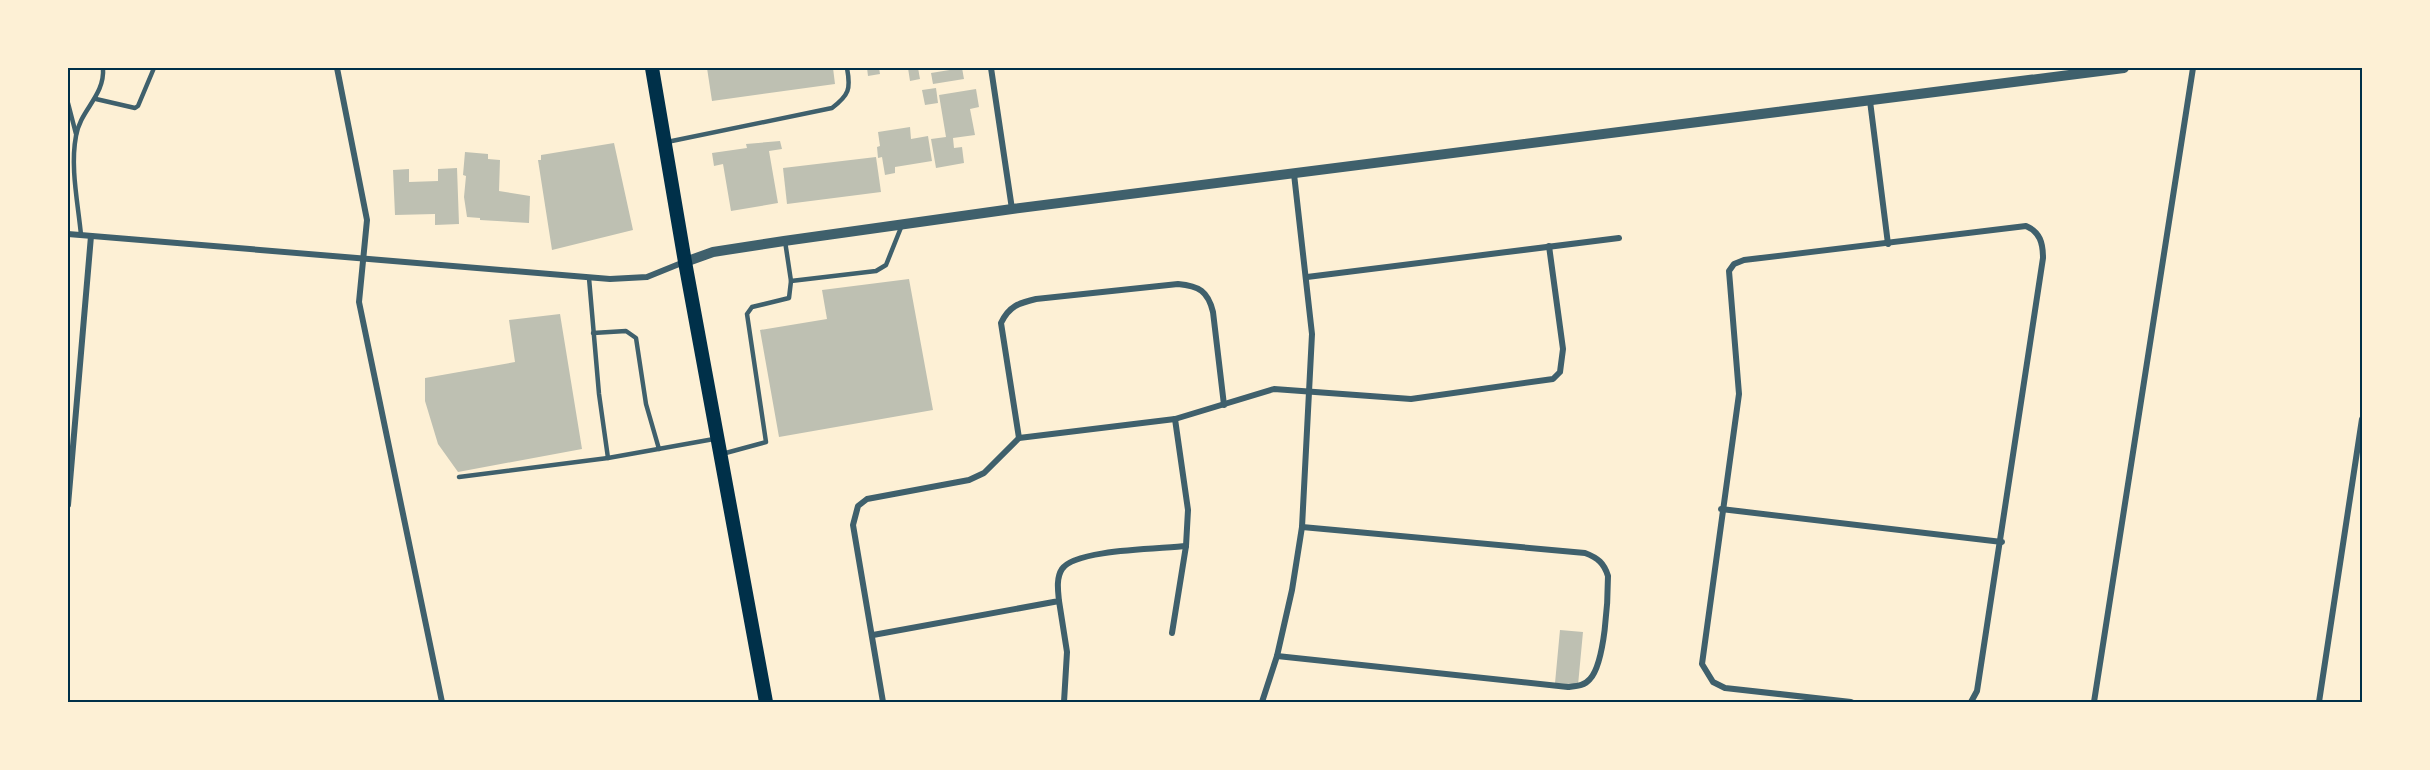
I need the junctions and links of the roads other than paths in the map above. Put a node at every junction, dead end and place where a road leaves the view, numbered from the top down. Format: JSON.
{"nodes":[{"id":1,"x":103,"y":68,"type":"edge"},
{"id":2,"x":154,"y":68,"type":"edge"},
{"id":3,"x":337,"y":68,"type":"edge"},
{"id":4,"x":652,"y":68,"type":"edge"},
{"id":5,"x":847,"y":68,"type":"edge"},
{"id":6,"x":991,"y":68,"type":"edge"},
{"id":7,"x":2124,"y":68,"type":"edge"},
{"id":8,"x":2193,"y":68,"type":"edge"},
{"id":9,"x":96,"y":99,"type":"junction"},
{"id":10,"x":1870,"y":100,"type":"junction"},
{"id":11,"x":68,"y":103,"type":"edge"},
{"id":12,"x":76,"y":134,"type":"junction"},
{"id":13,"x":665,"y":143,"type":"junction"},
{"id":14,"x":1294,"y":174,"type":"junction"},
{"id":15,"x":1012,"y":209,"type":"junction"},
{"id":16,"x":902,"y":225,"type":"junction"},
{"id":17,"x":68,"y":234,"type":"edge"},
{"id":18,"x":81,"y":235,"type":"junction"},
{"id":19,"x":91,"y":236,"type":"junction"},
{"id":20,"x":1619,"y":238,"type":"dead end"},
{"id":21,"x":784,"y":241,"type":"junction"},
{"id":22,"x":1888,"y":244,"type":"junction"},
{"id":23,"x":1549,"y":246,"type":"junction"},
{"id":24,"x":363,"y":260,"type":"junction"},
{"id":25,"x":685,"y":262,"type":"junction"},
{"id":26,"x":1307,"y":277,"type":"junction"},
{"id":27,"x":589,"y":278,"type":"junction"},
{"id":28,"x":791,"y":281,"type":"junction"},
{"id":29,"x":593,"y":333,"type":"junction"},
{"id":30,"x":1310,"y":390,"type":"junction"},
{"id":31,"x":1224,"y":405,"type":"junction"},
{"id":32,"x":1175,"y":419,"type":"junction"},
{"id":33,"x":2362,"y":419,"type":"edge"},
{"id":34,"x":718,"y":438,"type":"junction"},
{"id":35,"x":1019,"y":438,"type":"junction"},
{"id":36,"x":659,"y":449,"type":"junction"},
{"id":37,"x":721,"y":454,"type":"junction"},
{"id":38,"x":608,"y":458,"type":"junction"},
{"id":39,"x":459,"y":477,"type":"dead end"},
{"id":40,"x":68,"y":505,"type":"edge"},
{"id":41,"x":1721,"y":509,"type":"junction"},
{"id":42,"x":1302,"y":527,"type":"junction"},
{"id":43,"x":2002,"y":542,"type":"junction"},
{"id":44,"x":1186,"y":546,"type":"junction"},
{"id":45,"x":1059,"y":601,"type":"junction"},
{"id":46,"x":1172,"y":633,"type":"dead end"},
{"id":47,"x":873,"y":635,"type":"junction"},
{"id":48,"x":1277,"y":656,"type":"junction"},
{"id":49,"x":442,"y":702,"type":"edge"},
{"id":50,"x":765,"y":702,"type":"edge"},
{"id":51,"x":883,"y":702,"type":"edge"},
{"id":52,"x":1064,"y":702,"type":"edge"},
{"id":53,"x":1262,"y":702,"type":"edge"},
{"id":54,"x":1851,"y":702,"type":"edge"},
{"id":55,"x":1971,"y":702,"type":"edge"},
{"id":56,"x":2094,"y":702,"type":"edge"},
{"id":57,"x":2319,"y":702,"type":"edge"}],
"edges":[{"from":1,"to":9,"type":"lane"},
{"from":2,"to":9,"type":"lane"},
{"from":3,"to":24,"type":"street"},
{"from":4,"to":13,"type":"main road"},
{"from":5,"to":13,"type":"lane"},
{"from":6,"to":15,"type":"street"},
{"from":7,"to":10,"type":"street"},
{"from":8,"to":56,"type":"street"},
{"from":9,"to":12,"type":"lane"},
{"from":10,"to":14,"type":"street"},
{"from":10,"to":22,"type":"street"},
{"from":11,"to":12,"type":"lane"},
{"from":12,"to":18,"type":"lane"},
{"from":13,"to":25,"type":"main road"},
{"from":14,"to":15,"type":"street"},
{"from":14,"to":26,"type":"street"},
{"from":15,"to":16,"type":"street"},
{"from":16,"to":21,"type":"street"},
{"from":16,"to":28,"type":"lane"},
{"from":17,"to":18,"type":"street"},
{"from":18,"to":19,"type":"street"},
{"from":19,"to":24,"type":"street"},
{"from":19,"to":40,"type":"street"},
{"from":20,"to":23,"type":"street"},
{"from":21,"to":25,"type":"street"},
{"from":21,"to":28,"type":"lane"},
{"from":22,"to":41,"type":"street"},
{"from":22,"to":43,"type":"street"},
{"from":23,"to":26,"type":"street"},
{"from":23,"to":30,"type":"street"},
{"from":24,"to":27,"type":"street"},
{"from":24,"to":49,"type":"street"},
{"from":25,"to":27,"type":"street"},
{"from":25,"to":34,"type":"main road"},
{"from":26,"to":30,"type":"street"},
{"from":27,"to":29,"type":"lane"},
{"from":28,"to":37,"type":"lane"},
{"from":29,"to":36,"type":"lane"},
{"from":29,"to":38,"type":"lane"},
{"from":30,"to":31,"type":"street"},
{"from":30,"to":42,"type":"street"},
{"from":31,"to":32,"type":"street"},
{"from":31,"to":35,"type":"street"},
{"from":32,"to":35,"type":"street"},
{"from":32,"to":44,"type":"street"},
{"from":33,"to":57,"type":"street"},
{"from":34,"to":36,"type":"lane"},
{"from":34,"to":37,"type":"main road"},
{"from":35,"to":47,"type":"street"},
{"from":36,"to":38,"type":"lane"},
{"from":37,"to":50,"type":"main road"},
{"from":38,"to":39,"type":"lane"},
{"from":41,"to":43,"type":"street"},
{"from":41,"to":54,"type":"street"},
{"from":42,"to":48,"type":"street"},
{"from":42,"to":48,"type":"street"},
{"from":43,"to":55,"type":"street"},
{"from":44,"to":45,"type":"street"},
{"from":44,"to":46,"type":"street"},
{"from":45,"to":47,"type":"street"},
{"from":45,"to":52,"type":"street"},
{"from":47,"to":51,"type":"street"},
{"from":48,"to":53,"type":"street"}]}
